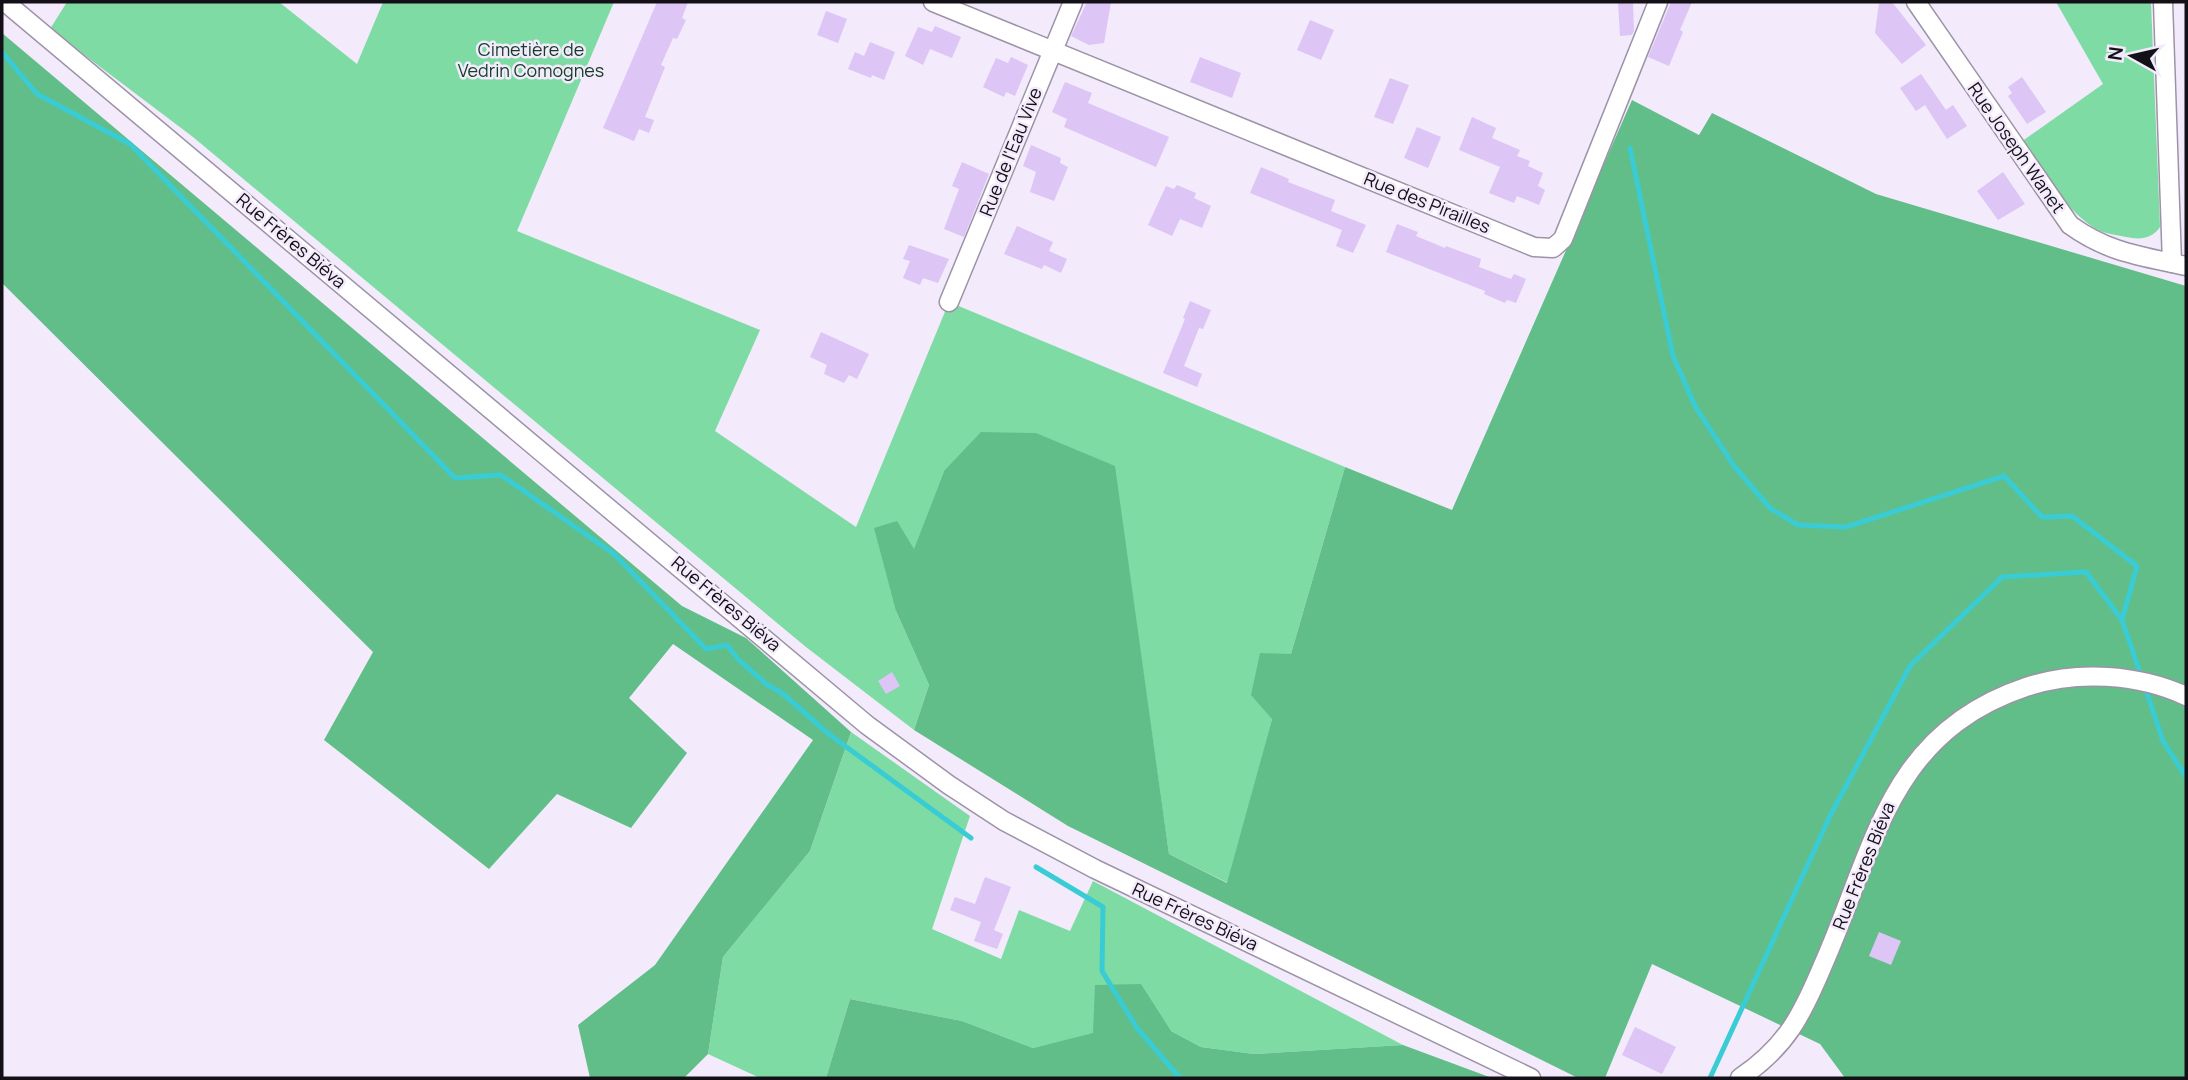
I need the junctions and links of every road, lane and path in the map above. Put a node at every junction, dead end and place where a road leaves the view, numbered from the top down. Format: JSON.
{"nodes":[{"id":1,"x":5,"y":2,"type":"edge"},
{"id":2,"x":933,"y":2,"type":"edge"},
{"id":3,"x":1073,"y":2,"type":"edge"},
{"id":4,"x":1658,"y":2,"type":"edge"},
{"id":5,"x":1916,"y":2,"type":"edge"},
{"id":6,"x":2162,"y":2,"type":"edge"},
{"id":7,"x":1053,"y":50,"type":"junction"},
{"id":8,"x":2179,"y":264,"type":"edge"},
{"id":9,"x":949,"y":302,"type":"dead end"},
{"id":10,"x":2186,"y":696,"type":"edge"},
{"id":11,"x":1531,"y":1078,"type":"edge"},
{"id":12,"x":1740,"y":1078,"type":"edge"}],
"edges":[{"from":1,"to":11,"type":"street","name":"Rue Frères Biéva"},
{"from":2,"to":7,"type":"street","name":"Rue des Pirailles"},
{"from":3,"to":7,"type":"street","name":"Rue de l'Eau Vive"},
{"from":4,"to":7,"type":"street","name":"Rue des Pirailles"},
{"from":5,"to":8,"type":"street","name":"Rue Joseph Wanet"},
{"from":6,"to":8,"type":"street"},
{"from":7,"to":9,"type":"street","name":"Rue de l'Eau Vive"},
{"from":10,"to":12,"type":"street","name":"Rue Frères Biéva"}]}
